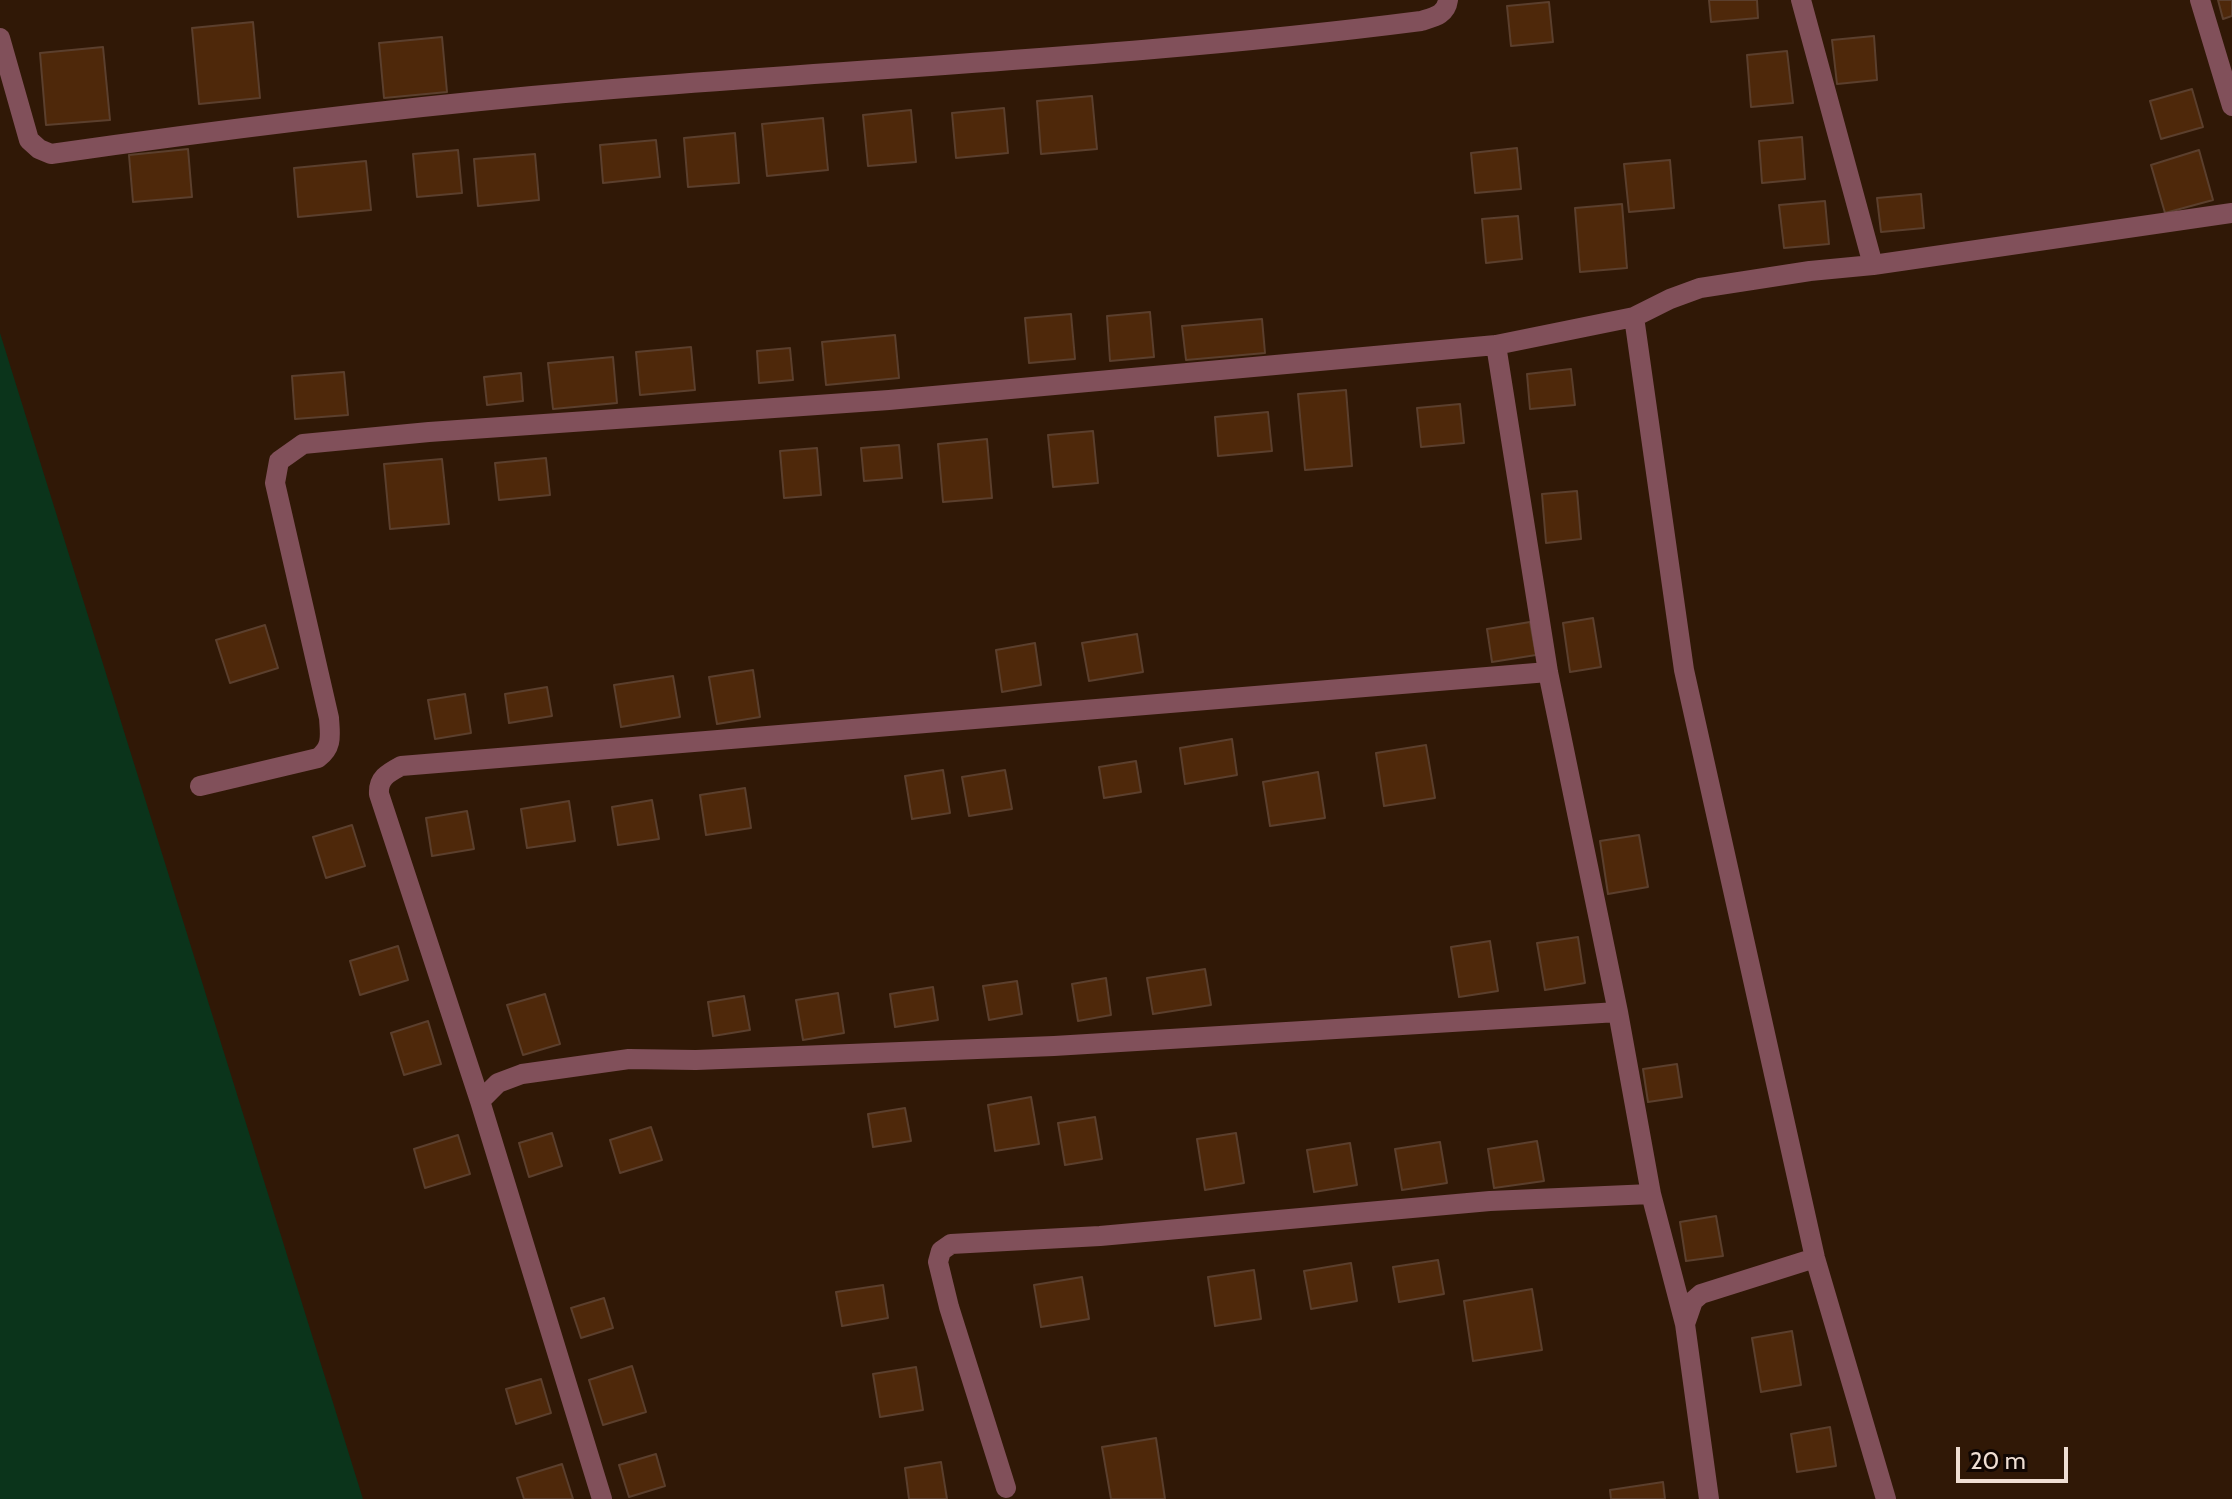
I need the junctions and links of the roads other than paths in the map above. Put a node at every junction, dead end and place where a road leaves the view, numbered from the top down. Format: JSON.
{"nodes":[{"id":1,"x":1448,"y":0,"type":"edge"},
{"id":2,"x":1801,"y":0,"type":"edge"},
{"id":3,"x":2200,"y":0,"type":"edge"},
{"id":4,"x":0,"y":38,"type":"edge"},
{"id":5,"x":2232,"y":106,"type":"edge"},
{"id":6,"x":2232,"y":213,"type":"edge"},
{"id":7,"x":1873,"y":265,"type":"junction"},
{"id":8,"x":1634,"y":317,"type":"junction"},
{"id":9,"x":1496,"y":345,"type":"junction"},
{"id":10,"x":1548,"y":672,"type":"junction"},
{"id":11,"x":200,"y":786,"type":"dead end"},
{"id":12,"x":1618,"y":1012,"type":"junction"},
{"id":13,"x":480,"y":1101,"type":"junction"},
{"id":14,"x":1651,"y":1194,"type":"junction"},
{"id":15,"x":1815,"y":1258,"type":"junction"},
{"id":16,"x":1685,"y":1324,"type":"junction"},
{"id":17,"x":1006,"y":1488,"type":"dead end"},
{"id":18,"x":602,"y":1499,"type":"edge"},
{"id":19,"x":1709,"y":1499,"type":"edge"},
{"id":20,"x":1886,"y":1499,"type":"edge"}],
"edges":[{"from":1,"to":4,"type":"street"},
{"from":2,"to":7,"type":"street"},
{"from":3,"to":5,"type":"street"},
{"from":6,"to":7,"type":"street"},
{"from":7,"to":8,"type":"street"},
{"from":8,"to":9,"type":"street"},
{"from":8,"to":15,"type":"street"},
{"from":9,"to":10,"type":"street"},
{"from":9,"to":11,"type":"street"},
{"from":10,"to":12,"type":"street"},
{"from":10,"to":13,"type":"street"},
{"from":12,"to":13,"type":"street"},
{"from":12,"to":14,"type":"street"},
{"from":13,"to":18,"type":"street"},
{"from":14,"to":16,"type":"street"},
{"from":14,"to":17,"type":"street"},
{"from":15,"to":16,"type":"street"},
{"from":15,"to":20,"type":"street"},
{"from":16,"to":19,"type":"street"}]}
